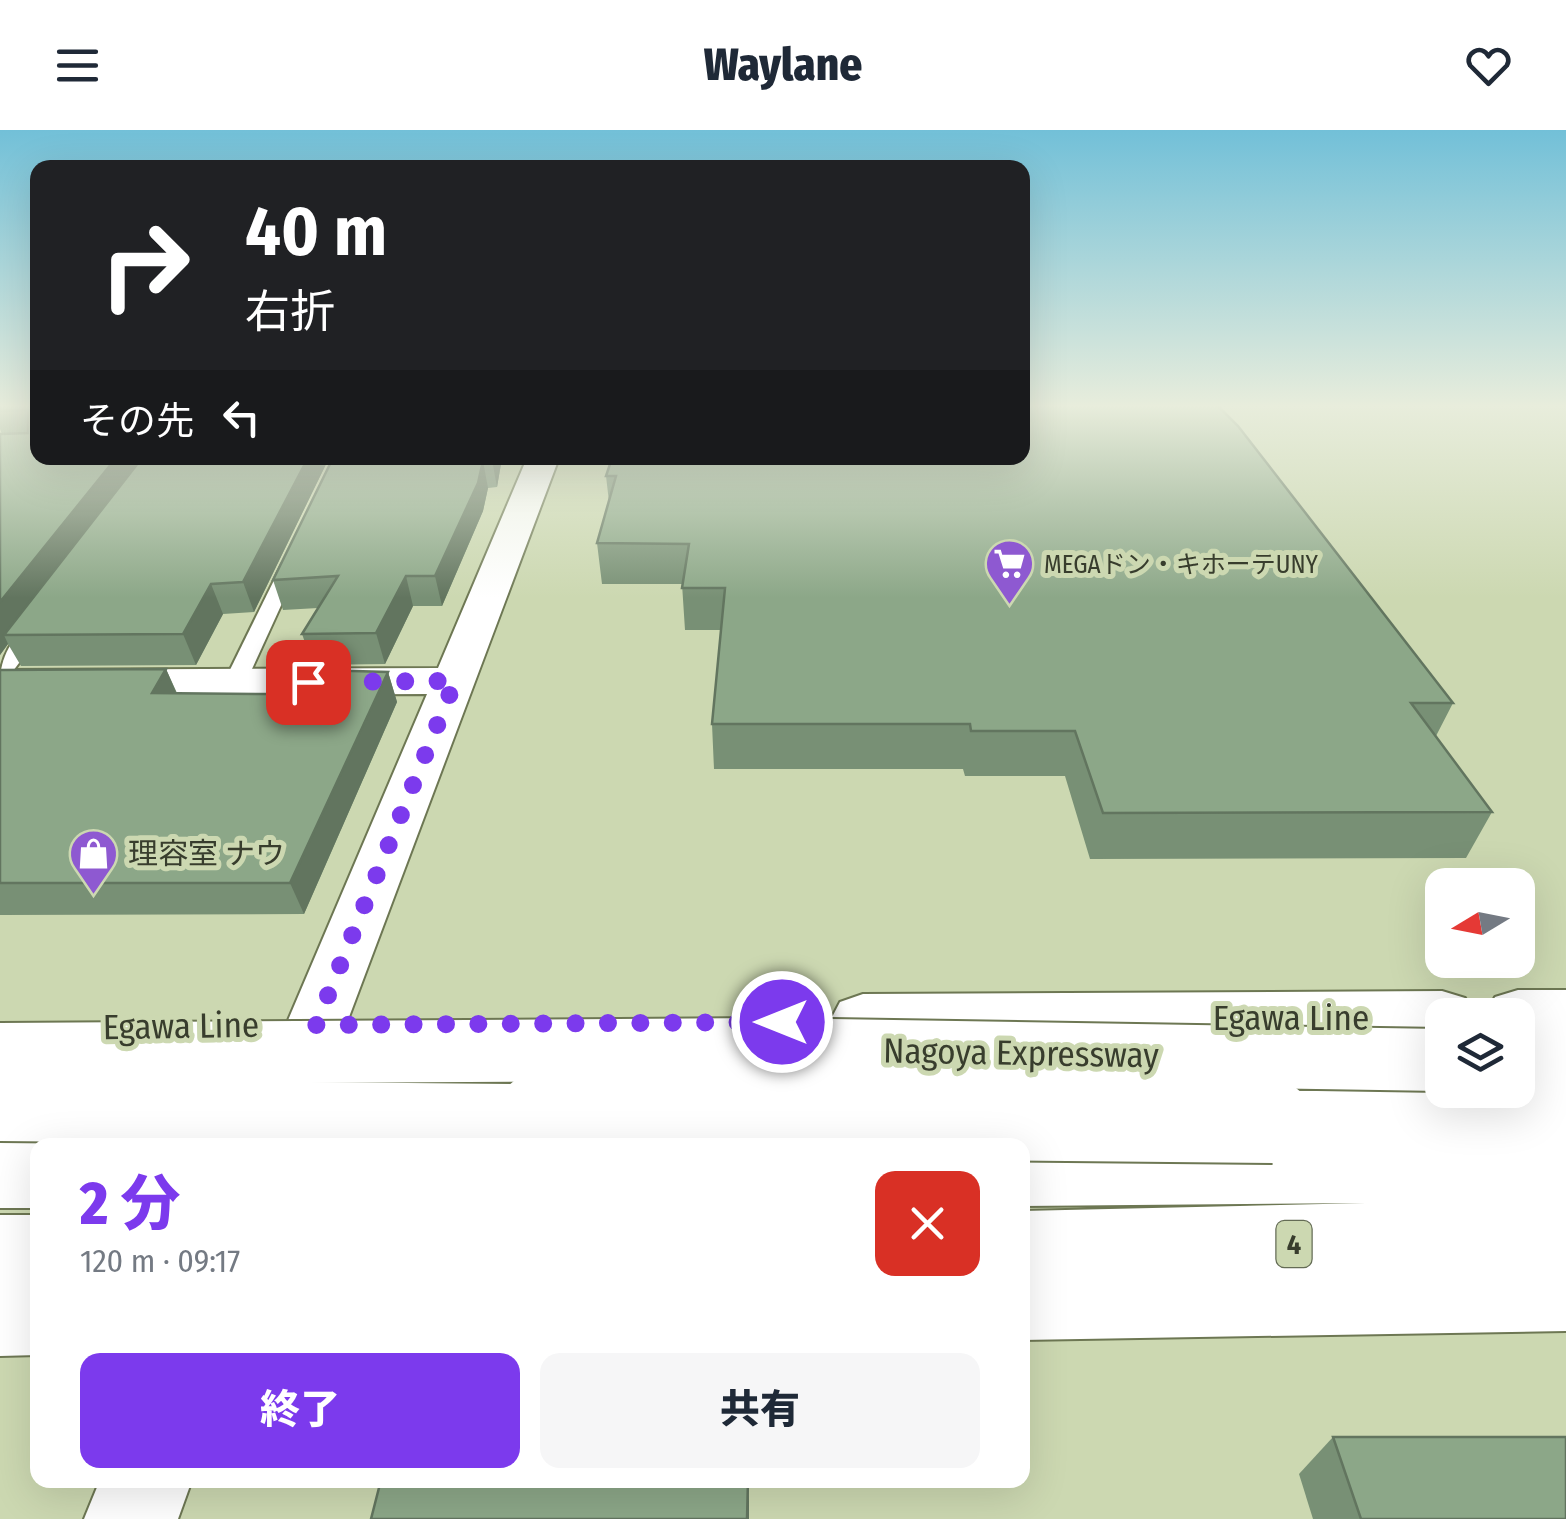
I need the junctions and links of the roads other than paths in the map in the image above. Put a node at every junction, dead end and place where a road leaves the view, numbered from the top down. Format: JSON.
{"nodes":[{"id":1,"x":539,"y":469,"type":"edge"},
{"id":2,"x":300,"y":544,"type":"edge"},
{"id":3,"x":46,"y":613,"type":"edge"},
{"id":4,"x":0,"y":675,"type":"edge"},
{"id":5,"x":455,"y":681,"type":"junction"},
{"id":6,"x":0,"y":682,"type":"edge"},
{"id":7,"x":235,"y":682,"type":"junction"},
{"id":8,"x":1535,"y":1016,"type":"edge"},
{"id":9,"x":1566,"y":1016,"type":"edge"},
{"id":10,"x":1425,"y":1017,"type":"edge"},
{"id":11,"x":316,"y":1025,"type":"junction"},
{"id":12,"x":0,"y":1029,"type":"edge"},
{"id":13,"x":0,"y":1054,"type":"edge"},
{"id":14,"x":1425,"y":1060,"type":"edge"},
{"id":15,"x":1535,"y":1061,"type":"edge"},
{"id":16,"x":1566,"y":1062,"type":"edge"},
{"id":17,"x":0,"y":1110,"type":"edge"},
{"id":18,"x":1566,"y":1114,"type":"edge"},
{"id":19,"x":275,"y":1138,"type":"edge"},
{"id":20,"x":970,"y":1138,"type":"edge"},
{"id":21,"x":1030,"y":1140,"type":"edge"},
{"id":22,"x":1282,"y":1147,"type":"junction"},
{"id":23,"x":1566,"y":1168,"type":"edge"},
{"id":24,"x":1030,"y":1171,"type":"edge"},
{"id":25,"x":0,"y":1174,"type":"edge"},
{"id":26,"x":30,"y":1174,"type":"edge"},
{"id":27,"x":1566,"y":1236,"type":"edge"},
{"id":28,"x":1030,"y":1249,"type":"edge"},
{"id":29,"x":0,"y":1253,"type":"edge"},
{"id":30,"x":30,"y":1253,"type":"edge"},
{"id":31,"x":1566,"y":1291,"type":"edge"},
{"id":32,"x":1030,"y":1299,"type":"edge"},
{"id":33,"x":30,"y":1314,"type":"edge"},
{"id":34,"x":0,"y":1315,"type":"edge"},
{"id":35,"x":143,"y":1488,"type":"edge"},
{"id":36,"x":131,"y":1519,"type":"edge"}],
"edges":[{"from":1,"to":5,"type":"street"},
{"from":2,"to":7,"type":"lane"},
{"from":3,"to":4,"type":"lane"},
{"from":5,"to":7,"type":"street"},
{"from":5,"to":11,"type":"street"},
{"from":6,"to":7,"type":"street"},
{"from":8,"to":9,"type":"main road"},
{"from":10,"to":11,"type":"main road","name":"Egawa Line"},
{"from":11,"to":12,"type":"main road","name":"Egawa Line"},
{"from":11,"to":19,"type":"main road"},
{"from":13,"to":14,"type":"main road","name":"Nagoya Expressway","bridge":true},
{"from":15,"to":16,"type":"main road"},
{"from":17,"to":20,"type":"main road","bridge":true},
{"from":18,"to":22,"type":"main road"},
{"from":21,"to":22,"type":"main road","bridge":true},
{"from":22,"to":23,"type":"main road"},
{"from":22,"to":24,"type":"main road"},
{"from":25,"to":26,"type":"main road"},
{"from":27,"to":28,"type":"main road","number":"4"},
{"from":29,"to":30,"type":"main road"},
{"from":31,"to":32,"type":"main road"},
{"from":33,"to":34,"type":"main road"},
{"from":35,"to":36,"type":"main road"}]}
